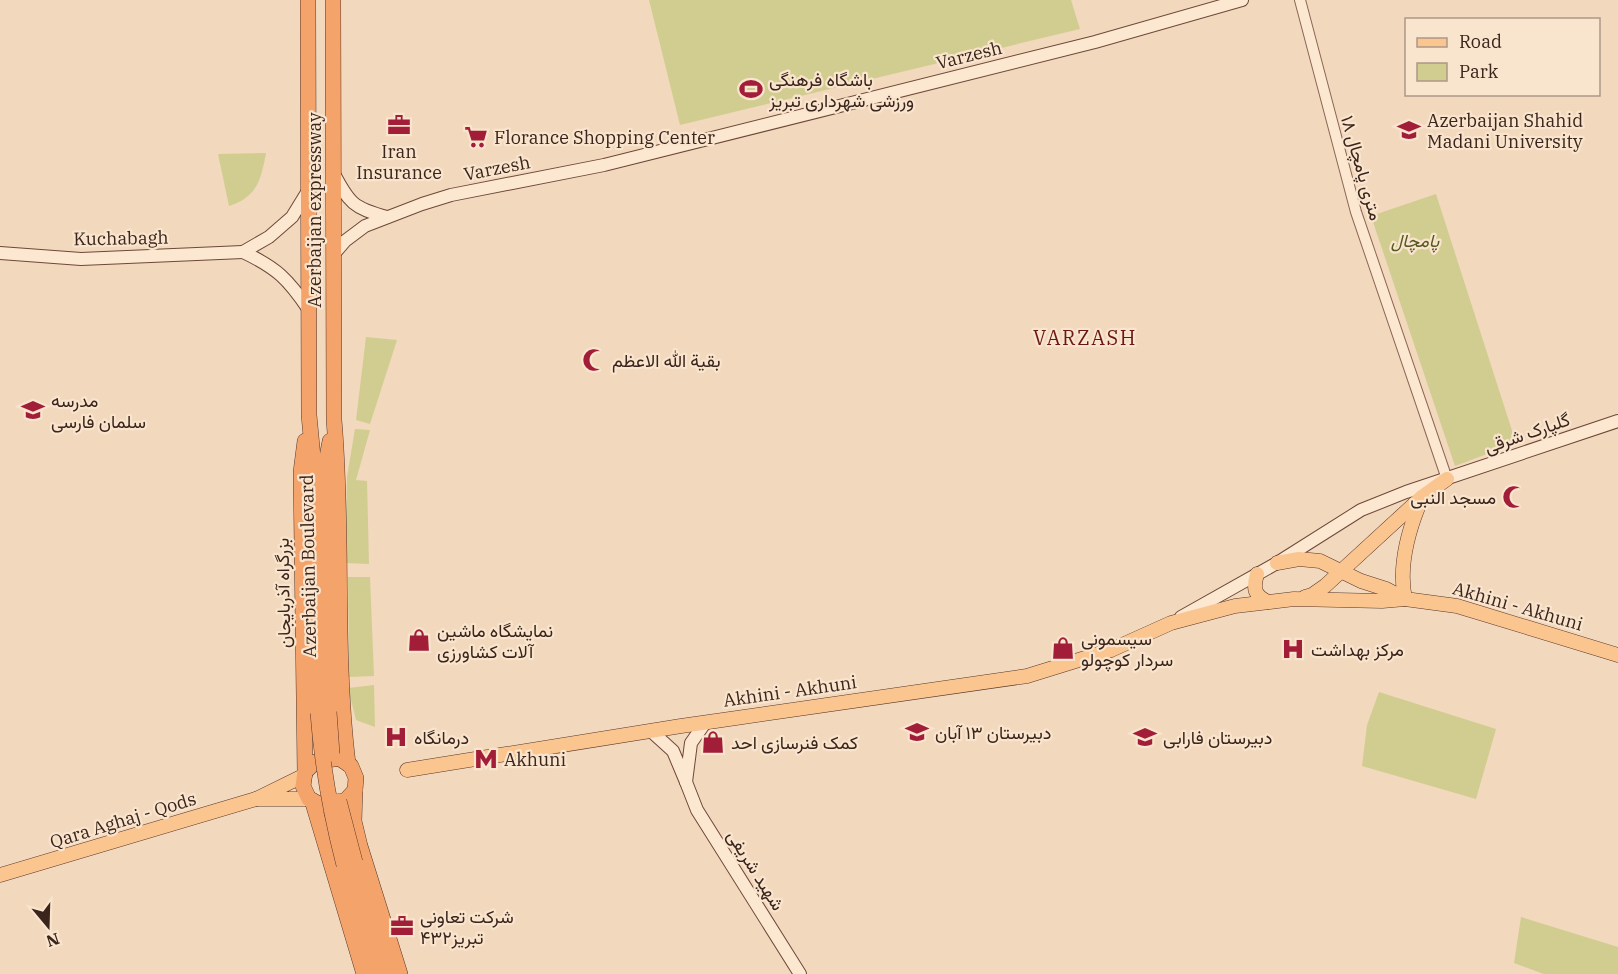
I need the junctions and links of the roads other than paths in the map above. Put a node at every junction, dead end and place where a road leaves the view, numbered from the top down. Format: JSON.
{"nodes":[{"id":1,"x":308,"y":0,"type":"edge"},
{"id":2,"x":333,"y":0,"type":"edge"},
{"id":3,"x":1242,"y":0,"type":"edge"},
{"id":4,"x":1300,"y":0,"type":"edge"},
{"id":5,"x":333,"y":172,"type":"junction"},
{"id":6,"x":308,"y":191,"type":"junction"},
{"id":7,"x":387,"y":217,"type":"junction"},
{"id":8,"x":243,"y":252,"type":"junction"},
{"id":9,"x":0,"y":253,"type":"edge"},
{"id":10,"x":333,"y":255,"type":"junction"},
{"id":11,"x":309,"y":310,"type":"junction"},
{"id":12,"x":309,"y":415,"type":"joint"},
{"id":13,"x":334,"y":420,"type":"joint"},
{"id":14,"x":1618,"y":421,"type":"edge"},
{"id":15,"x":1447,"y":478,"type":"junction"},
{"id":16,"x":1422,"y":496,"type":"junction"},
{"id":17,"x":1277,"y":563,"type":"junction"},
{"id":18,"x":1341,"y":572,"type":"junction"},
{"id":19,"x":1257,"y":574,"type":"junction"},
{"id":20,"x":1294,"y":599,"type":"junction"},
{"id":21,"x":1405,"y":599,"type":"junction"},
{"id":22,"x":1268,"y":602,"type":"junction"},
{"id":23,"x":1171,"y":622,"type":"junction"},
{"id":24,"x":1618,"y":655,"type":"edge"},
{"id":25,"x":323,"y":714,"type":"junction"},
{"id":26,"x":705,"y":723,"type":"junction"},
{"id":27,"x":651,"y":731,"type":"junction"},
{"id":28,"x":348,"y":764,"type":"junction"},
{"id":29,"x":407,"y":770,"type":"dead end"},
{"id":30,"x":305,"y":774,"type":"junction"},
{"id":31,"x":686,"y":782,"type":"junction"},
{"id":32,"x":355,"y":790,"type":"junction"},
{"id":33,"x":256,"y":799,"type":"junction"},
{"id":34,"x":311,"y":799,"type":"junction"},
{"id":35,"x":360,"y":846,"type":"junction"},
{"id":36,"x":327,"y":854,"type":"junction"},
{"id":37,"x":350,"y":864,"type":"junction"},
{"id":38,"x":0,"y":875,"type":"edge"},
{"id":39,"x":364,"y":974,"type":"edge"},
{"id":40,"x":377,"y":974,"type":"edge"},
{"id":41,"x":388,"y":974,"type":"edge"},
{"id":42,"x":400,"y":974,"type":"edge"},
{"id":43,"x":800,"y":974,"type":"edge"}],
"edges":[{"from":1,"to":6,"type":"highway","name":"Azerbaijan expressway"},
{"from":2,"to":5,"type":"highway","name":"Azerbaijan expressway"},
{"from":3,"to":7,"type":"main road","name":"Varzesh"},
{"from":4,"to":15,"type":"street","name":"۱۸ متری پامچال"},
{"from":5,"to":7,"type":"main road"},
{"from":5,"to":10,"type":"highway","name":"Azerbaijan expressway"},
{"from":6,"to":8,"type":"main road"},
{"from":6,"to":11,"type":"highway","name":"Azerbaijan expressway"},
{"from":7,"to":10,"type":"main road","name":"Varzesh"},
{"from":8,"to":9,"type":"main road","name":"Kuchabagh"},
{"from":8,"to":11,"type":"main road"},
{"from":10,"to":13,"type":"highway","name":"Azerbaijan expressway"},
{"from":11,"to":12,"type":"highway","name":"Azerbaijan expressway"},
{"from":12,"to":25,"type":"highway","name":"Azerbaijan Boulevard"},
{"from":13,"to":25,"type":"highway","name":"Azerbaijan Boulevard"},
{"from":14,"to":15,"type":"main road","name":"گلپارک شرقی"},
{"from":15,"to":16,"type":"main road"},
{"from":15,"to":17,"type":"main road","name":"گلپارک شرقی"},
{"from":16,"to":18,"type":"main road"},
{"from":16,"to":21,"type":"main road"},
{"from":17,"to":18,"type":"main road"},
{"from":17,"to":19,"type":"main road","name":"گلپارک شرقی"},
{"from":18,"to":20,"type":"main road"},
{"from":18,"to":21,"type":"main road"},
{"from":19,"to":22,"type":"main road"},
{"from":19,"to":23,"type":"main road","name":"گلپارک شرقی"},
{"from":20,"to":21,"type":"main road"},
{"from":20,"to":22,"type":"main road","name":"Akhini - Akhuni"},
{"from":21,"to":24,"type":"main road","name":"Akhini - Akhuni"},
{"from":22,"to":23,"type":"main road","name":"Akhini - Akhuni"},
{"from":23,"to":26,"type":"main road","name":"Akhini - Akhuni"},
{"from":25,"to":28,"type":"highway"},
{"from":25,"to":30,"type":"highway"},
{"from":25,"to":37,"type":"highway","bridge":true},
{"from":26,"to":27,"type":"main road","name":"Akhini - Akhuni"},
{"from":26,"to":31,"type":"main road"},
{"from":27,"to":29,"type":"main road","name":"Akhini - Akhuni"},
{"from":27,"to":31,"type":"main road","name":"شهید شریفی"},
{"from":28,"to":30,"type":"highway"},
{"from":28,"to":32,"type":"highway"},
{"from":30,"to":33,"type":"main road"},
{"from":30,"to":34,"type":"highway"},
{"from":31,"to":43,"type":"main road","name":"شهید شریفی"},
{"from":32,"to":34,"type":"highway"},
{"from":32,"to":35,"type":"highway"},
{"from":33,"to":34,"type":"main road"},
{"from":33,"to":38,"type":"main road","name":"Qara Aghaj - Qods"},
{"from":34,"to":36,"type":"highway"},
{"from":35,"to":36,"type":"highway"},
{"from":35,"to":42,"type":"highway"},
{"from":36,"to":39,"type":"highway"},
{"from":37,"to":40,"type":"highway"},
{"from":37,"to":41,"type":"highway"}]}
